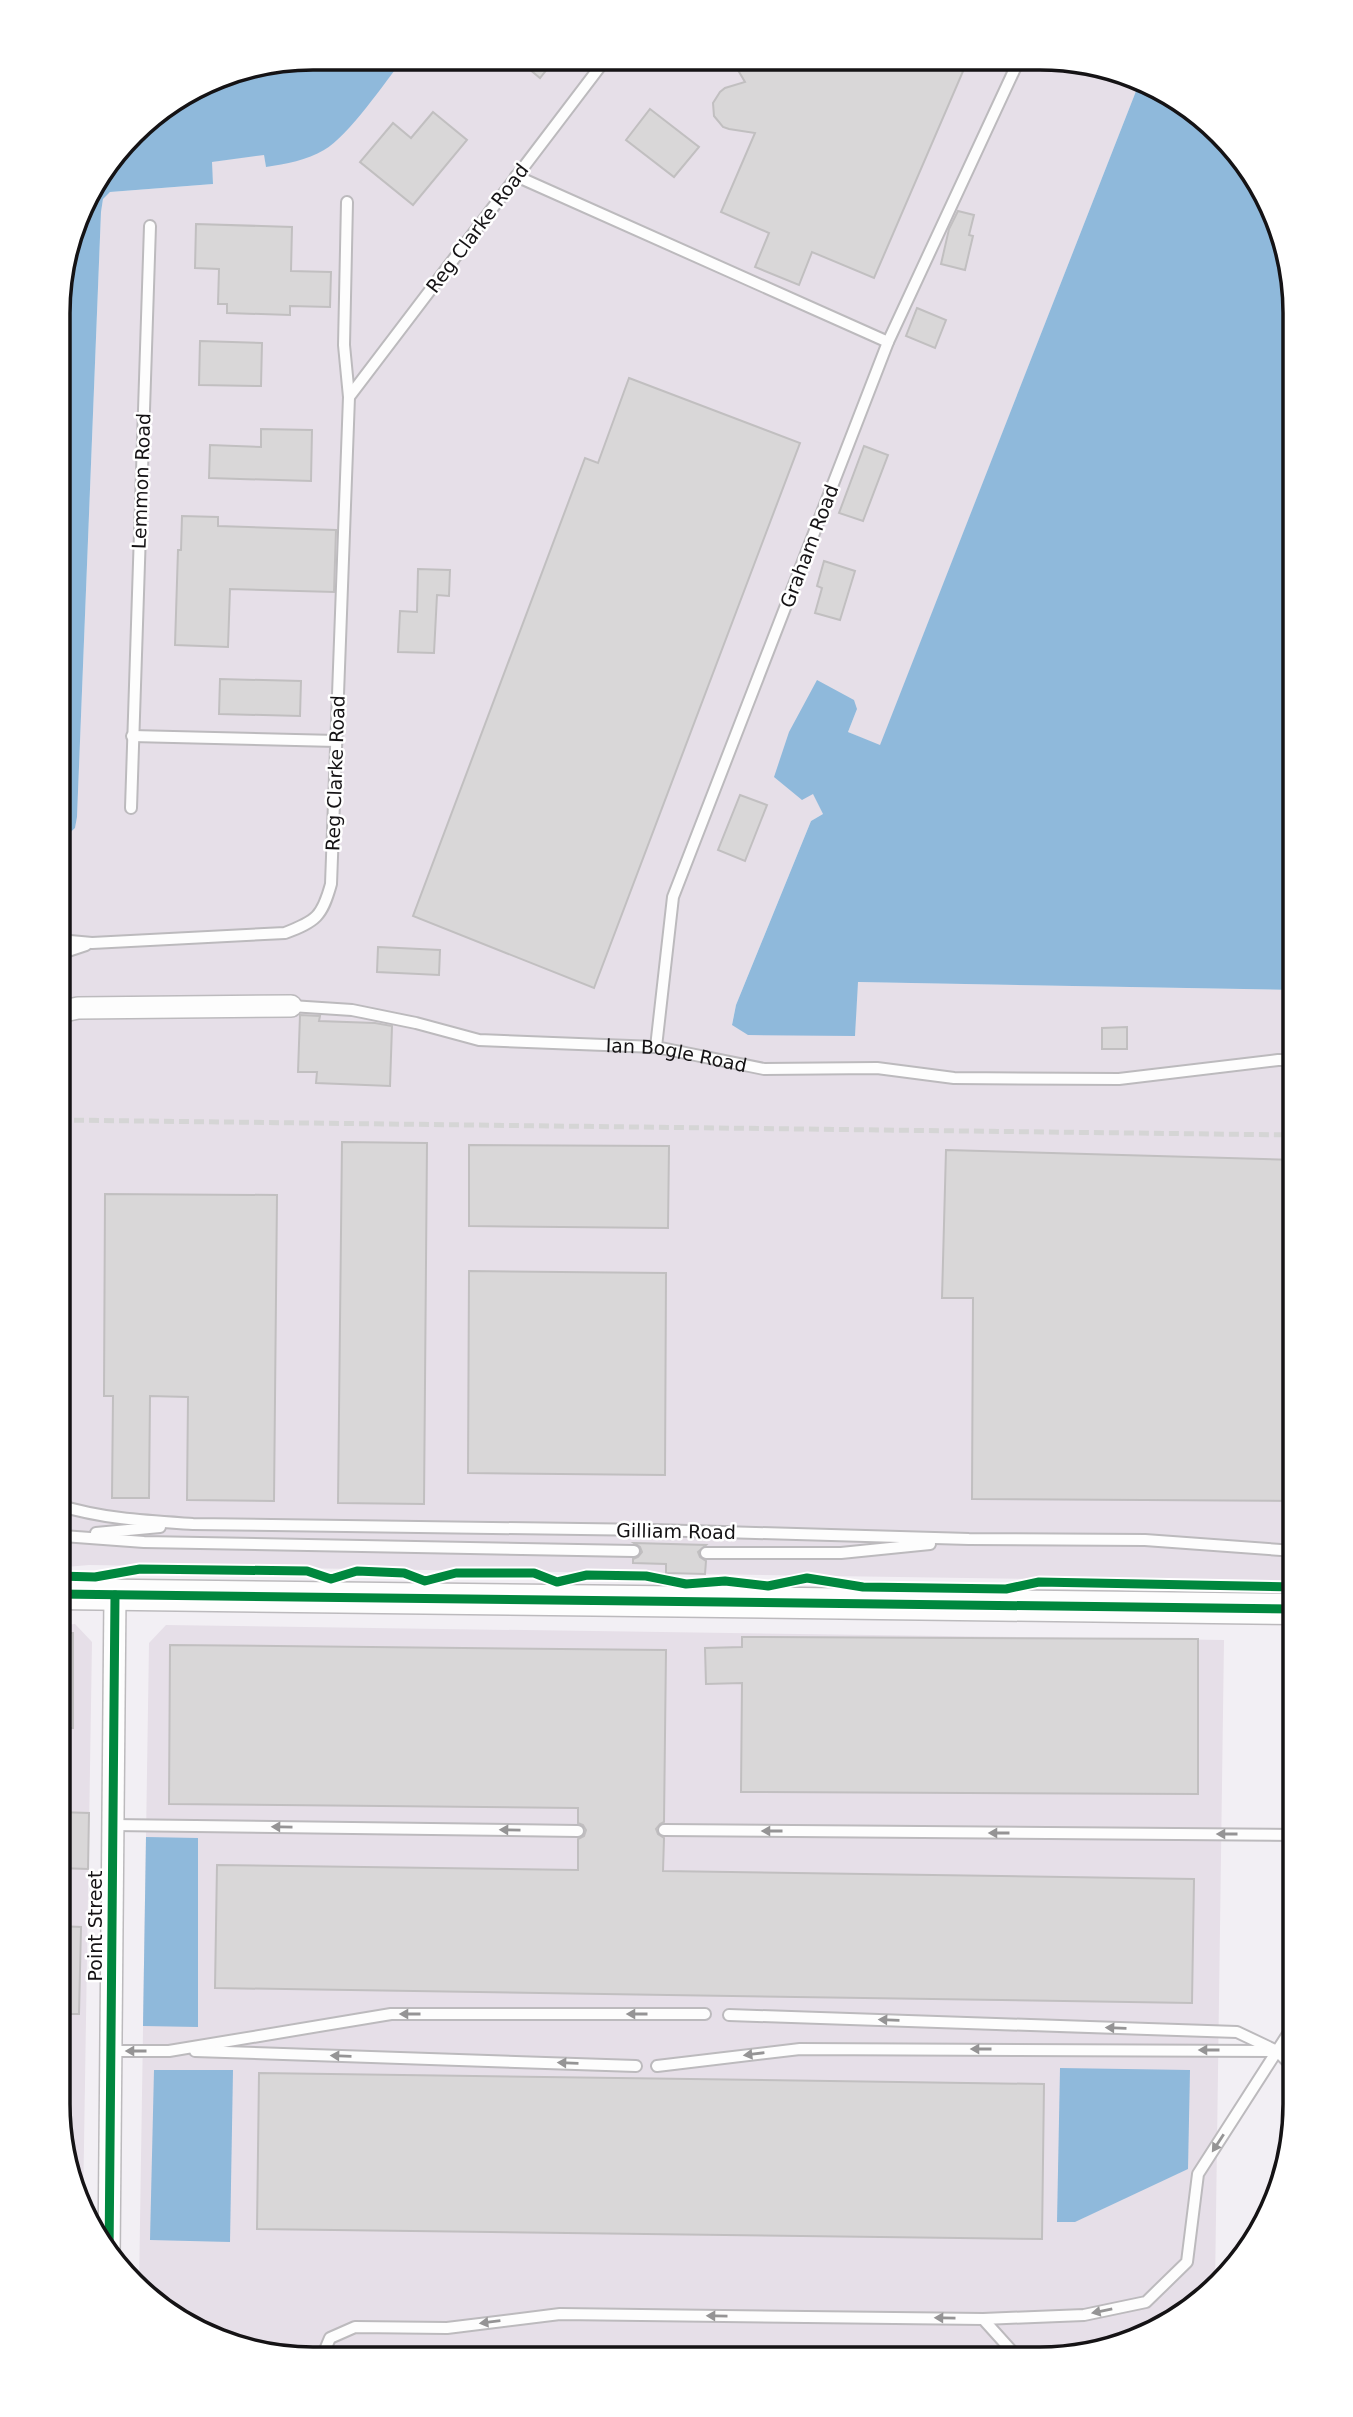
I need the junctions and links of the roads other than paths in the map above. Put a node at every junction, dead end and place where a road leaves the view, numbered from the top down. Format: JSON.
{"nodes":[{"id":1,"x":1014,"y":70,"type":"edge"},
{"id":2,"x":597,"y":71,"type":"edge"},
{"id":3,"x":516,"y":176,"type":"junction"},
{"id":4,"x":347,"y":202,"type":"dead end"},
{"id":5,"x":150,"y":226,"type":"dead end"},
{"id":6,"x":888,"y":342,"type":"junction"},
{"id":7,"x":349,"y":397,"type":"junction"},
{"id":8,"x":132,"y":736,"type":"junction"},
{"id":9,"x":337,"y":741,"type":"junction"},
{"id":10,"x":131,"y":808,"type":"dead end"},
{"id":11,"x":70,"y":941,"type":"edge"},
{"id":12,"x":92,"y":943,"type":"junction"},
{"id":13,"x":70,"y":950,"type":"edge"},
{"id":14,"x":291,"y":1006,"type":"joint"},
{"id":15,"x":70,"y":1010,"type":"edge"},
{"id":16,"x":656,"y":1047,"type":"junction"},
{"id":17,"x":1283,"y":1060,"type":"edge"},
{"id":18,"x":70,"y":1509,"type":"edge"},
{"id":19,"x":193,"y":1524,"type":"junction"},
{"id":20,"x":70,"y":1535,"type":"edge"},
{"id":21,"x":70,"y":1537,"type":"edge"},
{"id":22,"x":969,"y":1539,"type":"junction"},
{"id":23,"x":1282,"y":1550,"type":"edge"},
{"id":24,"x":634,"y":1551,"type":"dead end"},
{"id":25,"x":706,"y":1553,"type":"dead end"},
{"id":26,"x":70,"y":1594,"type":"edge"},
{"id":27,"x":115,"y":1595,"type":"junction"},
{"id":28,"x":1282,"y":1609,"type":"edge"},
{"id":29,"x":113,"y":1825,"type":"junction"},
{"id":30,"x":578,"y":1830,"type":"dead end"},
{"id":31,"x":664,"y":1830,"type":"dead end"},
{"id":32,"x":1282,"y":1835,"type":"edge"},
{"id":33,"x":705,"y":2014,"type":"dead end"},
{"id":34,"x":729,"y":2015,"type":"dead end"},
{"id":35,"x":1282,"y":2043,"type":"edge"},
{"id":36,"x":169,"y":2050,"type":"junction"},
{"id":37,"x":111,"y":2051,"type":"junction"},
{"id":38,"x":1277,"y":2051,"type":"junction"},
{"id":39,"x":1282,"y":2056,"type":"edge"},
{"id":40,"x":636,"y":2066,"type":"dead end"},
{"id":41,"x":657,"y":2066,"type":"dead end"},
{"id":42,"x":109,"y":2235,"type":"edge"},
{"id":43,"x":983,"y":2319,"type":"junction"},
{"id":44,"x":326,"y":2347,"type":"edge"},
{"id":45,"x":1008,"y":2347,"type":"edge"}],
"edges":[{"from":1,"to":6,"type":"lane","name":"Graham Road"},
{"from":2,"to":3,"type":"lane","name":"Reg Clarke Road"},
{"from":3,"to":6,"type":"lane"},
{"from":3,"to":7,"type":"lane","name":"Reg Clarke Road"},
{"from":4,"to":7,"type":"lane","name":"Reg Clarke Road"},
{"from":5,"to":8,"type":"lane","name":"Lemmon Road"},
{"from":6,"to":16,"type":"lane","name":"Graham Road"},
{"from":7,"to":9,"type":"lane","name":"Reg Clarke Road"},
{"from":8,"to":9,"type":"lane"},
{"from":8,"to":10,"type":"lane","name":"Lemmon Road"},
{"from":9,"to":12,"type":"lane","name":"Reg Clarke Road"},
{"from":11,"to":12,"type":"lane"},
{"from":12,"to":13,"type":"lane"},
{"from":14,"to":15,"type":"street","name":"Ian Bogle Road"},
{"from":14,"to":16,"type":"lane","name":"Ian Bogle Road"},
{"from":16,"to":17,"type":"lane","name":"Ian Bogle Road"},
{"from":18,"to":19,"type":"lane","name":"Gilliam Road"},
{"from":19,"to":20,"type":"lane"},
{"from":19,"to":22,"type":"lane","name":"Gilliam Road"},
{"from":21,"to":24,"type":"lane"},
{"from":22,"to":23,"type":"lane","name":"Gilliam Road"},
{"from":22,"to":25,"type":"lane"},
{"from":26,"to":27,"type":"main road"},
{"from":27,"to":28,"type":"main road"},
{"from":27,"to":29,"type":"street","name":"Point Street"},
{"from":30,"to":29,"type":"lane","one_way":true},
{"from":29,"to":37,"type":"street","name":"Point Street"},
{"from":32,"to":31,"type":"lane","one_way":true},
{"from":33,"to":36,"type":"lane","one_way":true},
{"from":38,"to":34,"type":"lane","one_way":true},
{"from":35,"to":38,"type":"lane"},
{"from":36,"to":37,"type":"lane","one_way":true},
{"from":40,"to":36,"type":"lane","one_way":true},
{"from":37,"to":42,"type":"street","name":"Point Street"},
{"from":38,"to":39,"type":"lane"},
{"from":38,"to":41,"type":"lane","one_way":true},
{"from":38,"to":43,"type":"lane","one_way":true},
{"from":43,"to":44,"type":"lane","one_way":true},
{"from":43,"to":45,"type":"lane"}]}
